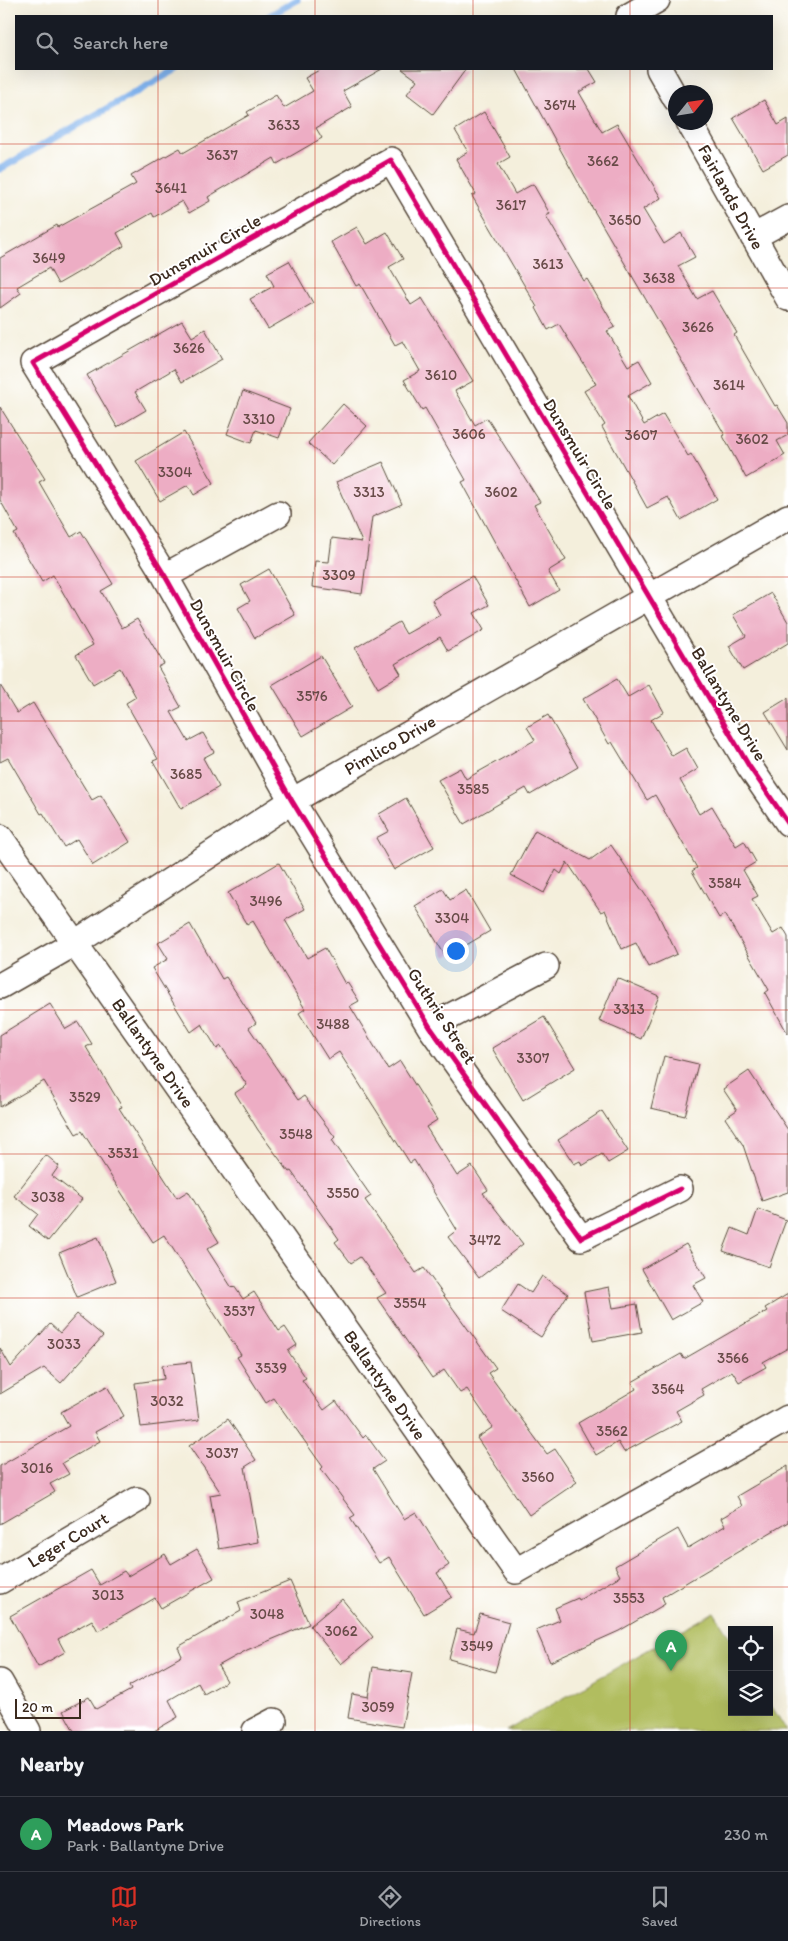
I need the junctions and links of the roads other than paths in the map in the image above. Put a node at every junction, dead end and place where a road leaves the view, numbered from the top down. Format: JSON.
{"nodes":[{"id":1,"x":620,"y":0,"type":"edge"},
{"id":2,"x":658,"y":0,"type":"edge"},
{"id":3,"x":628,"y":15,"type":"edge"},
{"id":4,"x":631,"y":15,"type":"edge"},
{"id":5,"x":660,"y":70,"type":"edge"},
{"id":6,"x":668,"y":85,"type":"edge"},
{"id":7,"x":693,"y":130,"type":"edge"},
{"id":8,"x":788,"y":218,"type":"edge"},
{"id":9,"x":753,"y":237,"type":"junction"},
{"id":10,"x":788,"y":298,"type":"edge"},
{"id":11,"x":278,"y":514,"type":"dead end"},
{"id":12,"x":788,"y":517,"type":"edge"},
{"id":13,"x":165,"y":576,"type":"junction"},
{"id":14,"x":649,"y":598,"type":"junction"},
{"id":15,"x":292,"y":801,"type":"junction"},
{"id":16,"x":788,"y":823,"type":"edge"},
{"id":17,"x":0,"y":837,"type":"edge"},
{"id":18,"x":75,"y":943,"type":"junction"},
{"id":19,"x":546,"y":966,"type":"dead end"},
{"id":20,"x":0,"y":986,"type":"edge"},
{"id":21,"x":430,"y":1027,"type":"junction"},
{"id":22,"x":680,"y":1189,"type":"dead end"},
{"id":23,"x":788,"y":1418,"type":"edge"},
{"id":24,"x":137,"y":1500,"type":"dead end"},
{"id":25,"x":0,"y":1580,"type":"edge"},
{"id":26,"x":0,"y":1682,"type":"edge"},
{"id":27,"x":28,"y":1731,"type":"edge"}],
"edges":[{"from":1,"to":3,"type":"street"},
{"from":2,"to":4,"type":"street"},
{"from":5,"to":6,"type":"street"},
{"from":7,"to":9,"type":"street","name":"Fairlands Drive"},
{"from":8,"to":9,"type":"street"},
{"from":9,"to":10,"type":"street","name":"Fairlands Drive"},
{"from":11,"to":13,"type":"street"},
{"from":12,"to":14,"type":"street","name":"Pimlico Drive"},
{"from":13,"to":14,"type":"street","name":"Dunsmuir Circle"},
{"from":13,"to":15,"type":"street","name":"Dunsmuir Circle"},
{"from":14,"to":15,"type":"street","name":"Pimlico Drive"},
{"from":14,"to":16,"type":"street","name":"Ballantyne Drive"},
{"from":15,"to":18,"type":"street","name":"Pimlico Drive"},
{"from":15,"to":21,"type":"street","name":"Guthrie Street"},
{"from":17,"to":18,"type":"street"},
{"from":18,"to":20,"type":"street","name":"Pimlico Drive"},
{"from":18,"to":23,"type":"street","name":"Ballantyne Drive"},
{"from":19,"to":21,"type":"street"},
{"from":21,"to":22,"type":"street","name":"Guthrie Street"},
{"from":24,"to":25,"type":"street","name":"Leger Court"},
{"from":26,"to":27,"type":"street"}]}
